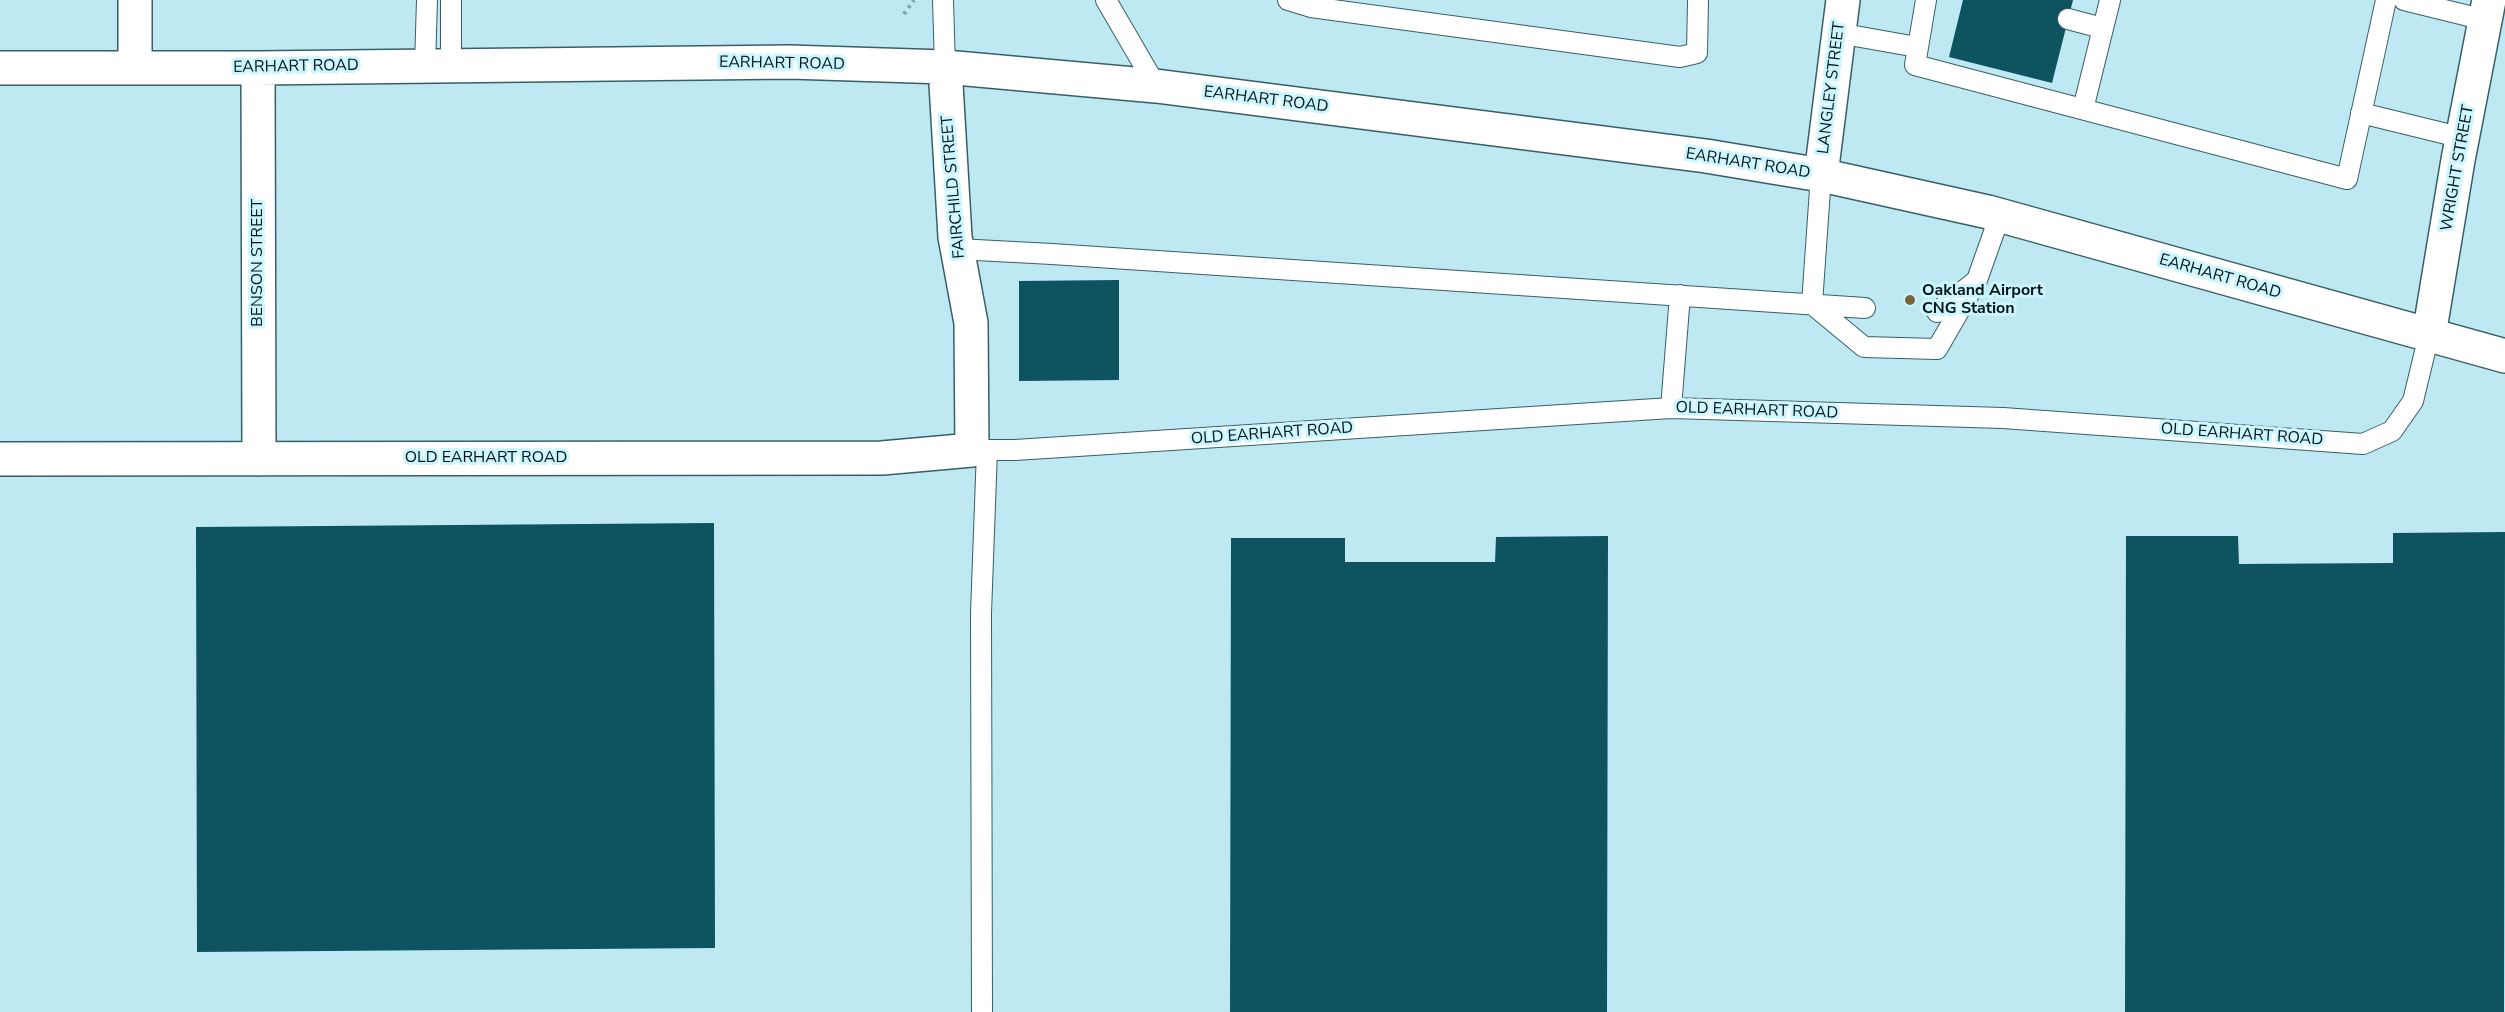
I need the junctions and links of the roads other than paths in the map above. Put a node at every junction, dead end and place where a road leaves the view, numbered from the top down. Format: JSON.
{"nodes":[{"id":1,"x":135,"y":0,"type":"edge"},
{"id":2,"x":427,"y":0,"type":"edge"},
{"id":3,"x":451,"y":0,"type":"edge"},
{"id":4,"x":943,"y":0,"type":"edge"},
{"id":5,"x":1106,"y":0,"type":"edge"},
{"id":6,"x":1288,"y":0,"type":"edge"},
{"id":7,"x":1698,"y":0,"type":"edge"},
{"id":8,"x":1844,"y":0,"type":"edge"},
{"id":9,"x":1926,"y":0,"type":"edge"},
{"id":10,"x":2110,"y":0,"type":"edge"},
{"id":11,"x":2386,"y":0,"type":"edge"},
{"id":12,"x":2404,"y":0,"type":"edge"},
{"id":13,"x":2487,"y":10,"type":"edge"},
{"id":14,"x":2068,"y":19,"type":"dead end"},
{"id":15,"x":2102,"y":28,"type":"junction"},
{"id":16,"x":1838,"y":33,"type":"junction"},
{"id":17,"x":1917,"y":47,"type":"junction"},
{"id":18,"x":438,"y":65,"type":"junction"},
{"id":19,"x":945,"y":67,"type":"junction"},
{"id":20,"x":0,"y":68,"type":"edge"},
{"id":21,"x":135,"y":68,"type":"junction"},
{"id":22,"x":258,"y":68,"type":"junction"},
{"id":23,"x":1156,"y":86,"type":"junction"},
{"id":24,"x":2083,"y":109,"type":"junction"},
{"id":25,"x":2361,"y":113,"type":"junction"},
{"id":26,"x":2463,"y":138,"type":"junction"},
{"id":27,"x":1821,"y":175,"type":"junction"},
{"id":28,"x":2000,"y":215,"type":"junction"},
{"id":29,"x":957,"y":249,"type":"junction"},
{"id":30,"x":1977,"y":280,"type":"junction"},
{"id":31,"x":1680,"y":295,"type":"junction"},
{"id":32,"x":1812,"y":304,"type":"junction"},
{"id":33,"x":1865,"y":308,"type":"dead end"},
{"id":34,"x":1937,"y":312,"type":"dead end"},
{"id":35,"x":2429,"y":336,"type":"junction"},
{"id":36,"x":2505,"y":356,"type":"edge"},
{"id":37,"x":1671,"y":408,"type":"junction"},
{"id":38,"x":980,"y":450,"type":"junction"},
{"id":39,"x":0,"y":459,"type":"edge"},
{"id":40,"x":259,"y":459,"type":"junction"},
{"id":41,"x":982,"y":1012,"type":"edge"}],
"edges":[{"from":1,"to":21,"type":"street"},
{"from":2,"to":18,"type":"lane"},
{"from":3,"to":18,"type":"lane"},
{"from":4,"to":19,"type":"lane"},
{"from":5,"to":23,"type":"lane"},
{"from":6,"to":7,"type":"lane"},
{"from":8,"to":16,"type":"street","name":"LANGLEY STREET"},
{"from":9,"to":17,"type":"lane"},
{"from":10,"to":15,"type":"lane"},
{"from":11,"to":25,"type":"lane"},
{"from":12,"to":13,"type":"lane"},
{"from":13,"to":26,"type":"street","name":"WRIGHT STREET"},
{"from":14,"to":15,"type":"lane"},
{"from":15,"to":24,"type":"lane"},
{"from":16,"to":17,"type":"lane"},
{"from":16,"to":27,"type":"street","name":"LANGLEY STREET"},
{"from":17,"to":24,"type":"lane"},
{"from":18,"to":19,"type":"street","name":"EARHART ROAD"},
{"from":18,"to":22,"type":"street","name":"EARHART ROAD"},
{"from":19,"to":23,"type":"street","name":"EARHART ROAD"},
{"from":19,"to":29,"type":"street","name":"FAIRCHILD STREET"},
{"from":20,"to":21,"type":"street","name":"EARHART ROAD"},
{"from":21,"to":22,"type":"street","name":"EARHART ROAD"},
{"from":22,"to":40,"type":"street","name":"BENSON STREET"},
{"from":23,"to":27,"type":"street","name":"EARHART ROAD"},
{"from":24,"to":25,"type":"lane"},
{"from":25,"to":26,"type":"lane"},
{"from":26,"to":35,"type":"street","name":"WRIGHT STREET"},
{"from":27,"to":28,"type":"street","name":"EARHART ROAD"},
{"from":27,"to":32,"type":"lane"},
{"from":28,"to":30,"type":"lane"},
{"from":28,"to":35,"type":"street","name":"EARHART ROAD"},
{"from":29,"to":31,"type":"lane"},
{"from":29,"to":38,"type":"street","name":"FAIRCHILD STREET"},
{"from":30,"to":32,"type":"lane"},
{"from":30,"to":34,"type":"lane"},
{"from":31,"to":32,"type":"lane"},
{"from":31,"to":37,"type":"lane"},
{"from":32,"to":33,"type":"lane"},
{"from":35,"to":36,"type":"street","name":"EARHART ROAD"},
{"from":35,"to":37,"type":"lane","name":"OLD EARHART ROAD"},
{"from":37,"to":38,"type":"lane","name":"OLD EARHART ROAD"},
{"from":38,"to":40,"type":"street","name":"OLD EARHART ROAD"},
{"from":38,"to":41,"type":"lane"},
{"from":39,"to":40,"type":"street","name":"OLD EARHART ROAD"}]}
